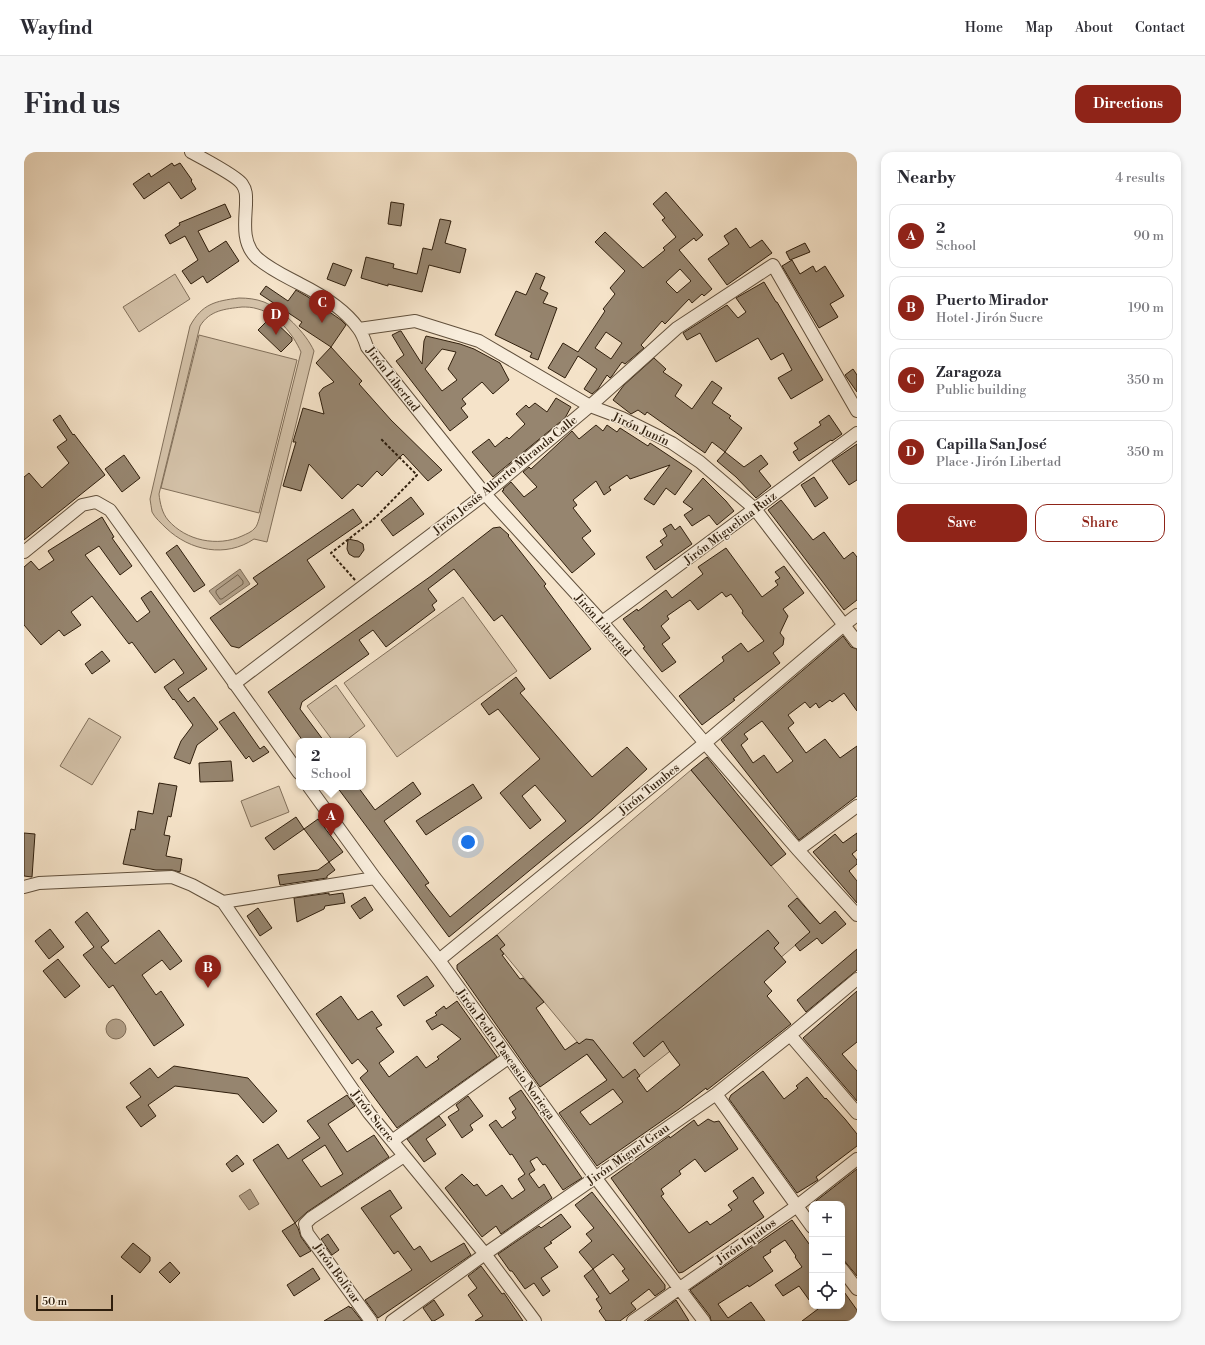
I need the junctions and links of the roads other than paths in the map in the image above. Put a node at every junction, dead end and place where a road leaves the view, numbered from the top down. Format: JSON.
{"nodes":[{"id":1,"x":191,"y":152,"type":"edge"},
{"id":2,"x":359,"y":329,"type":"junction"},
{"id":3,"x":590,"y":406,"type":"junction"},
{"id":4,"x":857,"y":411,"type":"edge"},
{"id":5,"x":857,"y":433,"type":"edge"},
{"id":6,"x":484,"y":494,"type":"junction"},
{"id":7,"x":755,"y":510,"type":"junction"},
{"id":8,"x":24,"y":552,"type":"edge"},
{"id":9,"x":857,"y":615,"type":"edge"},
{"id":10,"x":602,"y":622,"type":"junction"},
{"id":11,"x":844,"y":625,"type":"junction"},
{"id":12,"x":857,"y":642,"type":"edge"},
{"id":13,"x":234,"y":684,"type":"junction"},
{"id":14,"x":705,"y":743,"type":"junction"},
{"id":15,"x":296,"y":769,"type":"edge"},
{"id":16,"x":311,"y":790,"type":"edge"},
{"id":17,"x":857,"y":806,"type":"edge"},
{"id":18,"x":798,"y":850,"type":"junction"},
{"id":19,"x":375,"y":878,"type":"junction"},
{"id":20,"x":24,"y":887,"type":"edge"},
{"id":21,"x":223,"y":902,"type":"junction"},
{"id":22,"x":857,"y":915,"type":"edge"},
{"id":23,"x":439,"y":960,"type":"junction"},
{"id":24,"x":857,"y":979,"type":"edge"},
{"id":25,"x":790,"y":1035,"type":"junction"},
{"id":26,"x":508,"y":1058,"type":"junction"},
{"id":27,"x":716,"y":1094,"type":"junction"},
{"id":28,"x":857,"y":1113,"type":"edge"},
{"id":29,"x":392,"y":1140,"type":"junction"},
{"id":30,"x":404,"y":1156,"type":"junction"},
{"id":31,"x":857,"y":1159,"type":"edge"},
{"id":32,"x":595,"y":1177,"type":"junction"},
{"id":33,"x":797,"y":1206,"type":"junction"},
{"id":34,"x":809,"y":1223,"type":"edge"},
{"id":35,"x":485,"y":1254,"type":"junction"},
{"id":36,"x":845,"y":1273,"type":"edge"},
{"id":37,"x":679,"y":1288,"type":"junction"},
{"id":38,"x":857,"y":1289,"type":"edge"},
{"id":39,"x":372,"y":1321,"type":"edge"},
{"id":40,"x":392,"y":1321,"type":"edge"},
{"id":41,"x":535,"y":1321,"type":"edge"},
{"id":42,"x":633,"y":1321,"type":"edge"},
{"id":43,"x":704,"y":1321,"type":"edge"}],
"edges":[{"from":1,"to":2,"type":"street","name":"Jirón Libertad"},
{"from":2,"to":3,"type":"street","name":"Jirón Junín"},
{"from":2,"to":6,"type":"street","name":"Jirón Libertad"},
{"from":3,"to":4,"type":"street","name":"Jirón Jesús Alberto Miranda Calle"},
{"from":3,"to":6,"type":"street","name":"Jirón Jesús Alberto Miranda Calle"},
{"from":3,"to":7,"type":"street","name":"Jirón Junín"},
{"from":5,"to":7,"type":"street","name":"Jirón Miguelina Ruiz"},
{"from":6,"to":10,"type":"street","name":"Jirón Libertad"},
{"from":6,"to":13,"type":"street","name":"Jirón Jesús Alberto Miranda Calle"},
{"from":7,"to":10,"type":"street","name":"Jirón Miguelina Ruiz"},
{"from":7,"to":11,"type":"street","name":"Jirón Junín"},
{"from":8,"to":13,"type":"street"},
{"from":9,"to":11,"type":"street","name":"Jirón Tumbes"},
{"from":10,"to":14,"type":"street","name":"Jirón Libertad"},
{"from":11,"to":12,"type":"street","name":"Jirón Junín"},
{"from":11,"to":14,"type":"street","name":"Jirón Tumbes"},
{"from":13,"to":15,"type":"street"},
{"from":14,"to":18,"type":"street","name":"Jirón Libertad"},
{"from":14,"to":23,"type":"street","name":"Jirón Tumbes"},
{"from":16,"to":19,"type":"street","name":"Jirón Pedro Pascasio Noriega"},
{"from":17,"to":18,"type":"street"},
{"from":18,"to":22,"type":"street","name":"Jirón Libertad"},
{"from":19,"to":21,"type":"street"},
{"from":19,"to":23,"type":"street","name":"Jirón Pedro Pascasio Noriega"},
{"from":20,"to":21,"type":"street"},
{"from":21,"to":29,"type":"street","name":"Jirón Sucre"},
{"from":23,"to":26,"type":"street","name":"Jirón Pedro Pascasio Noriega"},
{"from":24,"to":25,"type":"street","name":"Jirón Miguel Grau"},
{"from":25,"to":27,"type":"street","name":"Jirón Miguel Grau"},
{"from":25,"to":28,"type":"street"},
{"from":26,"to":29,"type":"street"},
{"from":26,"to":32,"type":"street","name":"Jirón Pedro Pascasio Noriega"},
{"from":27,"to":32,"type":"street","name":"Jirón Miguel Grau"},
{"from":27,"to":33,"type":"street"},
{"from":29,"to":30,"type":"street","name":"Jirón Sucre"},
{"from":30,"to":35,"type":"street","name":"Jirón Sucre"},
{"from":30,"to":39,"type":"street","name":"Jirón Bolívar"},
{"from":31,"to":33,"type":"street","name":"Jirón Iquitos"},
{"from":32,"to":35,"type":"street","name":"Jirón Miguel Grau"},
{"from":32,"to":37,"type":"street","name":"Jirón Pedro Pascasio Noriega"},
{"from":33,"to":34,"type":"street"},
{"from":33,"to":37,"type":"street","name":"Jirón Iquitos"},
{"from":35,"to":40,"type":"street","name":"Jirón Miguel Grau"},
{"from":35,"to":41,"type":"street","name":"Jirón Sucre"},
{"from":36,"to":38,"type":"street"},
{"from":37,"to":42,"type":"street","name":"Jirón Iquitos"},
{"from":37,"to":43,"type":"street","name":"Jirón Pedro Pascasio Noriega"}]}
